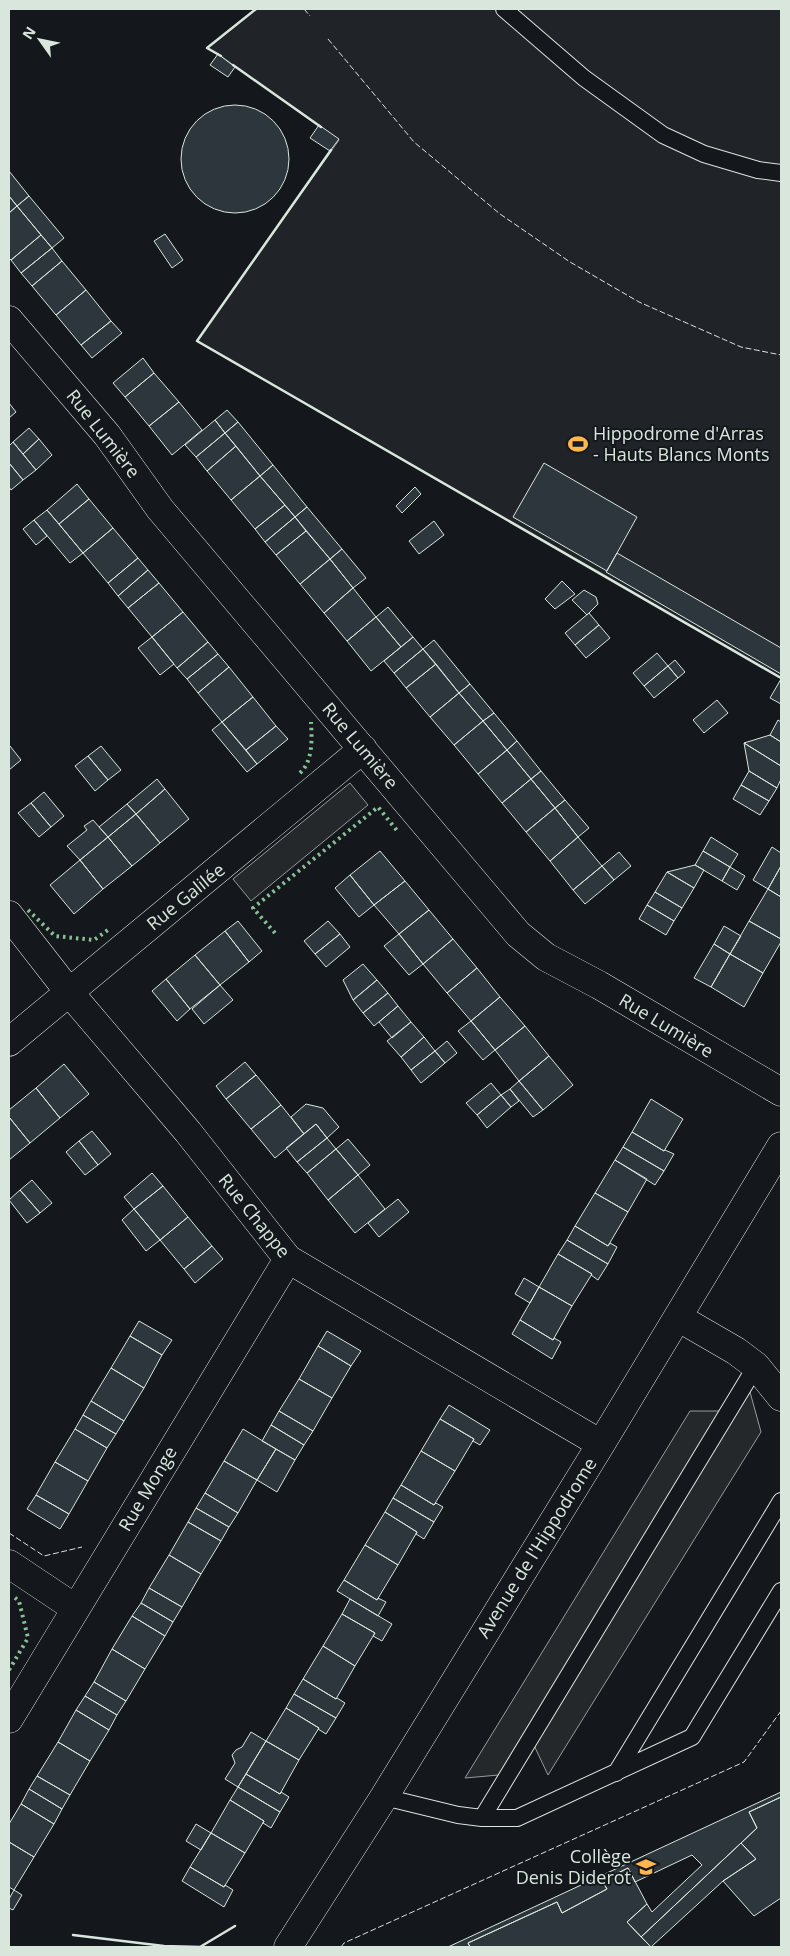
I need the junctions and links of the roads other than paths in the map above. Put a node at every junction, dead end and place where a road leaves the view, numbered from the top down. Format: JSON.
{"nodes":[{"id":1,"x":504,"y":9,"type":"edge"},
{"id":2,"x":781,"y":173,"type":"edge"},
{"id":3,"x":9,"y":320,"type":"edge"},
{"id":4,"x":363,"y":750,"type":"junction"},
{"id":5,"x":9,"y":915,"type":"edge"},
{"id":6,"x":69,"y":992,"type":"junction"},
{"id":7,"x":9,"y":1042,"type":"edge"},
{"id":8,"x":781,"y":1092,"type":"edge"},
{"id":9,"x":781,"y":1146,"type":"edge"},
{"id":10,"x":288,"y":1259,"type":"junction"},
{"id":11,"x":679,"y":1318,"type":"junction"},
{"id":12,"x":756,"y":1366,"type":"junction"},
{"id":13,"x":781,"y":1397,"type":"edge"},
{"id":14,"x":601,"y":1444,"type":"junction"},
{"id":15,"x":781,"y":1501,"type":"edge"},
{"id":16,"x":9,"y":1564,"type":"edge"},
{"id":17,"x":781,"y":1591,"type":"edge"},
{"id":18,"x":75,"y":1608,"type":"junction"},
{"id":19,"x":9,"y":1719,"type":"edge"},
{"id":20,"x":616,"y":1773,"type":"junction"},
{"id":21,"x":384,"y":1797,"type":"junction"},
{"id":22,"x":482,"y":1818,"type":"junction"},
{"id":23,"x":288,"y":1947,"type":"edge"}],
"edges":[{"from":1,"to":2,"type":"lane"},
{"from":3,"to":4,"type":"street","name":"Rue Lumière"},
{"from":4,"to":6,"type":"street","name":"Rue Galilée"},
{"from":4,"to":8,"type":"street","name":"Rue Lumière"},
{"from":5,"to":6,"type":"street","name":"Rue Chappe"},
{"from":6,"to":7,"type":"street","name":"Rue Galilée"},
{"from":6,"to":10,"type":"street","name":"Rue Chappe"},
{"from":9,"to":11,"type":"street","name":"Avenue de l'Hippodrome"},
{"from":10,"to":14,"type":"street","name":"Rue Chappe"},
{"from":10,"to":18,"type":"street","name":"Rue Monge"},
{"from":11,"to":12,"type":"street"},
{"from":11,"to":14,"type":"street","name":"Avenue de l'Hippodrome"},
{"from":12,"to":13,"type":"street"},
{"from":12,"to":22,"type":"lane"},
{"from":14,"to":21,"type":"street","name":"Avenue de l'Hippodrome"},
{"from":15,"to":20,"type":"lane"},
{"from":16,"to":18,"type":"street"},
{"from":17,"to":20,"type":"lane"},
{"from":18,"to":19,"type":"street","name":"Rue Monge"},
{"from":20,"to":22,"type":"lane"},
{"from":21,"to":22,"type":"lane"},
{"from":21,"to":23,"type":"street","name":"Avenue de l'Hippodrome"}]}
